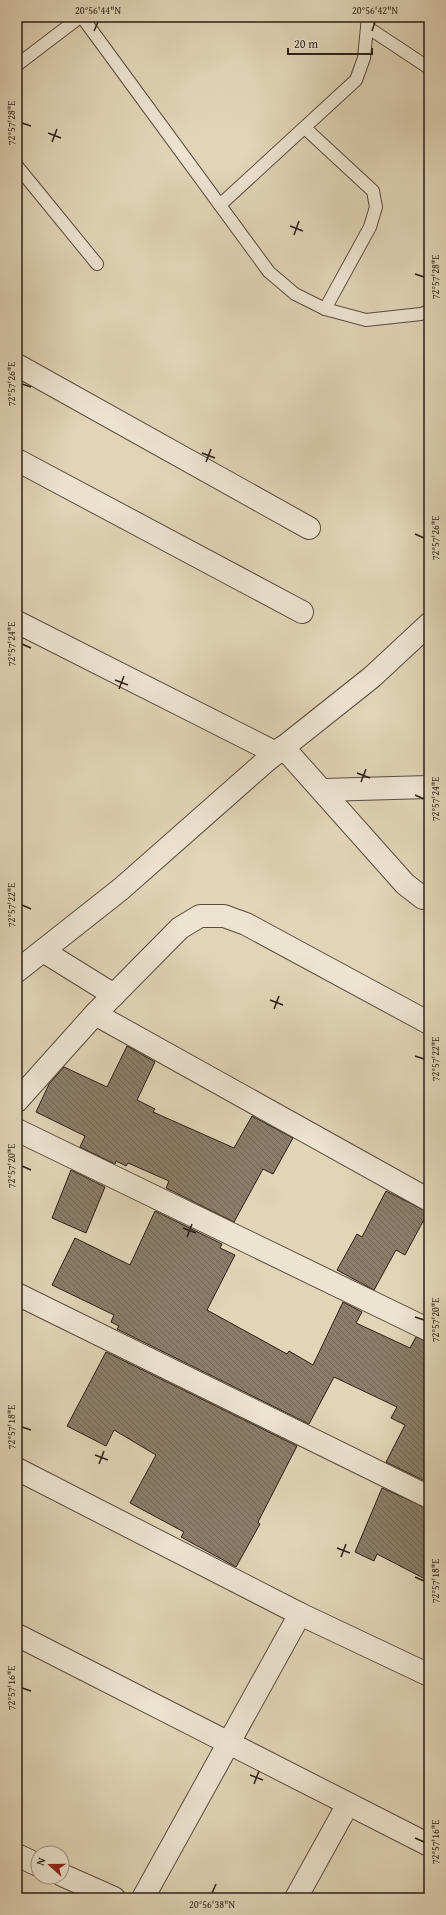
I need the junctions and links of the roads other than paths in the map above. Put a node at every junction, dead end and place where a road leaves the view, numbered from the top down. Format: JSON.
{"nodes":[{"id":1,"x":81,"y":17,"type":"edge"},
{"id":2,"x":368,"y":22,"type":"edge"},
{"id":3,"x":17,"y":65,"type":"edge"},
{"id":4,"x":429,"y":68,"type":"edge"},
{"id":5,"x":305,"y":128,"type":"junction"},
{"id":6,"x":17,"y":166,"type":"edge"},
{"id":7,"x":220,"y":205,"type":"junction"},
{"id":8,"x":98,"y":264,"type":"dead end"},
{"id":9,"x":325,"y":309,"type":"junction"},
{"id":10,"x":429,"y":311,"type":"edge"},
{"id":11,"x":17,"y":365,"type":"edge"},
{"id":12,"x":17,"y":460,"type":"edge"},
{"id":13,"x":309,"y":528,"type":"dead end"},
{"id":14,"x":302,"y":612,"type":"dead end"},
{"id":15,"x":17,"y":622,"type":"edge"},
{"id":16,"x":429,"y":624,"type":"edge"},
{"id":17,"x":279,"y":750,"type":"junction"},
{"id":18,"x":429,"y":787,"type":"edge"},
{"id":19,"x":322,"y":790,"type":"junction"},
{"id":20,"x":429,"y":899,"type":"edge"},
{"id":21,"x":42,"y":951,"type":"junction"},
{"id":22,"x":17,"y":971,"type":"edge"},
{"id":23,"x":114,"y":995,"type":"junction"},
{"id":24,"x":95,"y":1014,"type":"junction"},
{"id":25,"x":429,"y":1023,"type":"edge"},
{"id":26,"x":17,"y":1101,"type":"edge"},
{"id":27,"x":17,"y":1130,"type":"edge"},
{"id":28,"x":429,"y":1200,"type":"edge"},
{"id":29,"x":17,"y":1294,"type":"edge"},
{"id":30,"x":429,"y":1330,"type":"edge"},
{"id":31,"x":17,"y":1469,"type":"edge"},
{"id":32,"x":429,"y":1497,"type":"edge"},
{"id":33,"x":300,"y":1614,"type":"junction"},
{"id":34,"x":17,"y":1635,"type":"edge"},
{"id":35,"x":429,"y":1675,"type":"edge"},
{"id":36,"x":229,"y":1743,"type":"junction"},
{"id":37,"x":348,"y":1804,"type":"junction"},
{"id":38,"x":429,"y":1845,"type":"edge"},
{"id":39,"x":17,"y":1855,"type":"edge"},
{"id":40,"x":30,"y":1861,"type":"edge"},
{"id":41,"x":70,"y":1879,"type":"edge"},
{"id":42,"x":114,"y":1898,"type":"edge"},
{"id":43,"x":143,"y":1898,"type":"edge"},
{"id":44,"x":296,"y":1898,"type":"edge"}],
"edges":[{"from":1,"to":3,"type":"lane"},
{"from":1,"to":7,"type":"lane"},
{"from":2,"to":4,"type":"lane"},
{"from":2,"to":5,"type":"lane"},
{"from":5,"to":7,"type":"lane"},
{"from":5,"to":9,"type":"lane"},
{"from":6,"to":8,"type":"lane"},
{"from":7,"to":9,"type":"lane"},
{"from":9,"to":10,"type":"lane"},
{"from":11,"to":13,"type":"street"},
{"from":12,"to":14,"type":"street"},
{"from":15,"to":17,"type":"street"},
{"from":16,"to":17,"type":"street"},
{"from":17,"to":19,"type":"street"},
{"from":17,"to":21,"type":"street"},
{"from":18,"to":19,"type":"street"},
{"from":19,"to":20,"type":"street"},
{"from":21,"to":22,"type":"street"},
{"from":21,"to":23,"type":"street"},
{"from":23,"to":24,"type":"street"},
{"from":23,"to":25,"type":"street"},
{"from":24,"to":26,"type":"street"},
{"from":24,"to":28,"type":"street"},
{"from":27,"to":30,"type":"street"},
{"from":29,"to":32,"type":"street"},
{"from":31,"to":33,"type":"street"},
{"from":33,"to":35,"type":"street"},
{"from":33,"to":36,"type":"street"},
{"from":34,"to":36,"type":"street"},
{"from":36,"to":37,"type":"street"},
{"from":36,"to":43,"type":"street"},
{"from":37,"to":38,"type":"street"},
{"from":37,"to":44,"type":"street"},
{"from":39,"to":40,"type":"street"},
{"from":41,"to":42,"type":"street"}]}
